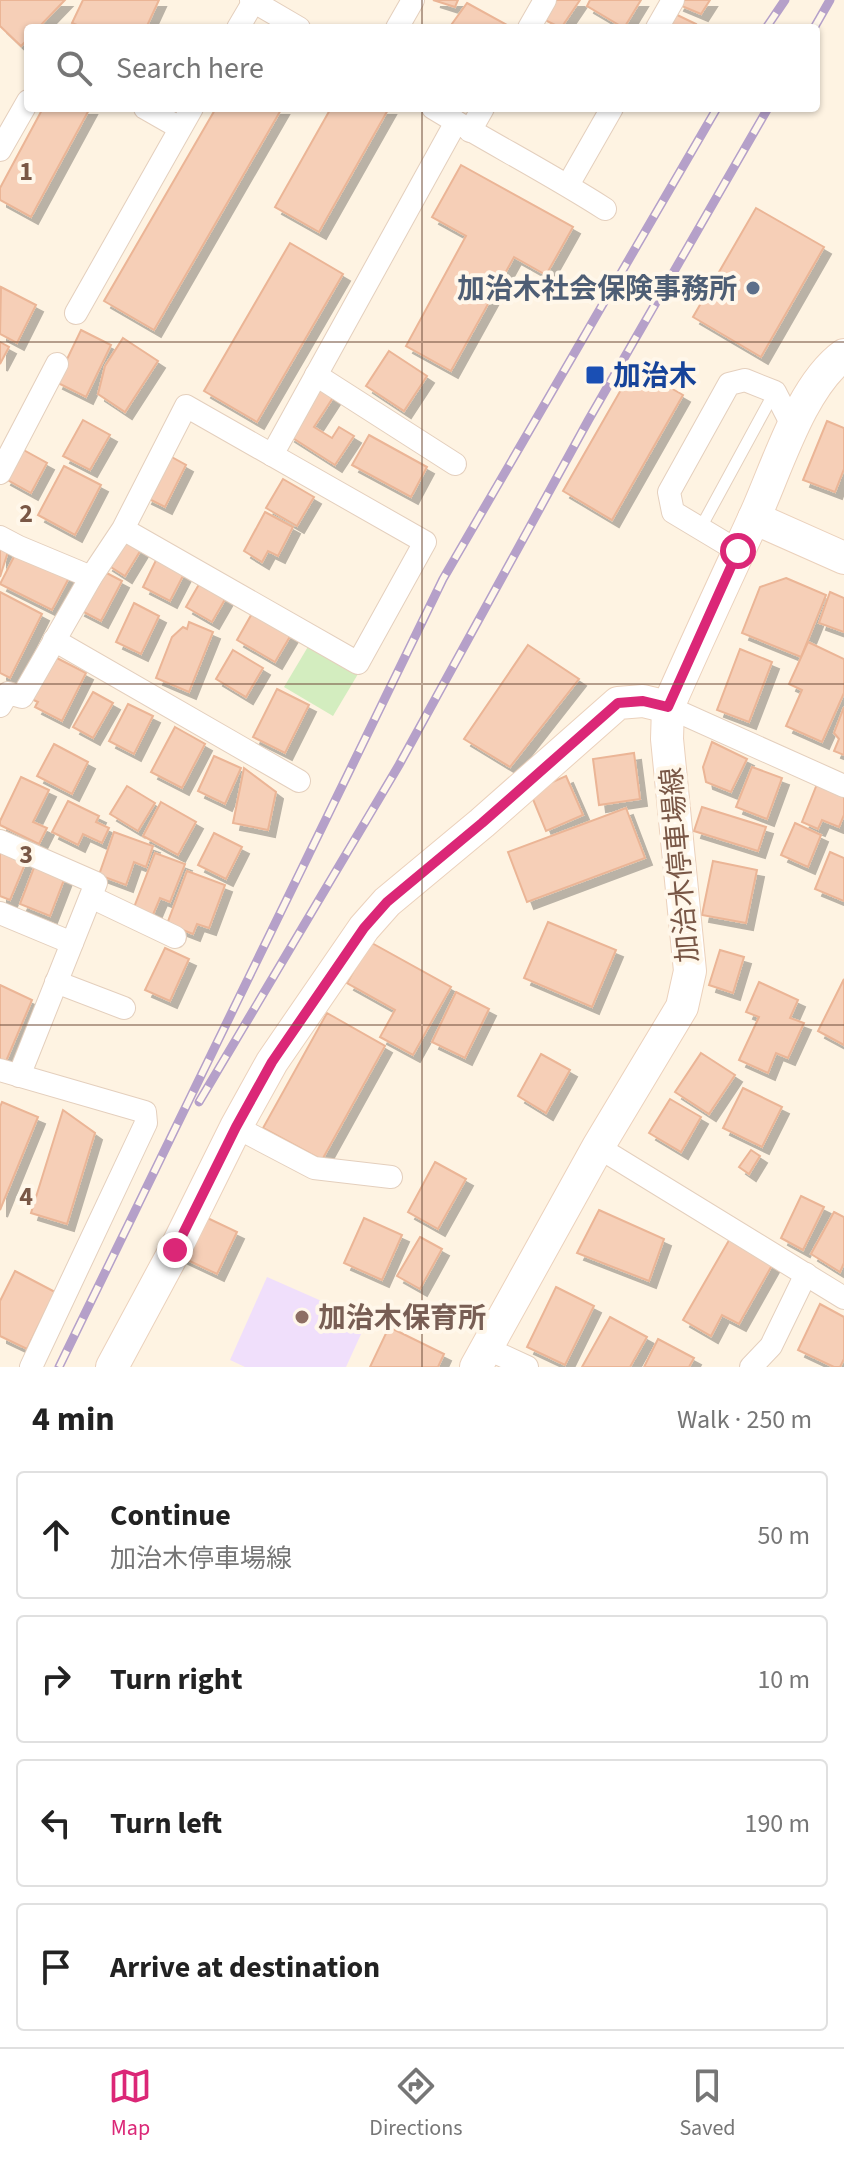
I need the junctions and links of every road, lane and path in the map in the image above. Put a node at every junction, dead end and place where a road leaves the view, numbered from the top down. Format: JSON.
{"nodes":[{"id":1,"x":413,"y":0,"type":"edge"},
{"id":2,"x":545,"y":0,"type":"edge"},
{"id":3,"x":673,"y":0,"type":"edge"},
{"id":4,"x":258,"y":2,"type":"edge"},
{"id":5,"x":241,"y":24,"type":"edge"},
{"id":6,"x":293,"y":24,"type":"edge"},
{"id":7,"x":399,"y":24,"type":"edge"},
{"id":8,"x":531,"y":24,"type":"edge"},
{"id":9,"x":659,"y":24,"type":"edge"},
{"id":10,"x":24,"y":108,"type":"edge"},
{"id":11,"x":152,"y":112,"type":"edge"},
{"id":12,"x":190,"y":112,"type":"edge"},
{"id":13,"x":439,"y":112,"type":"edge"},
{"id":14,"x":479,"y":112,"type":"edge"},
{"id":15,"x":610,"y":112,"type":"edge"},
{"id":16,"x":463,"y":127,"type":"junction"},
{"id":17,"x":180,"y":128,"type":"junction"},
{"id":18,"x":0,"y":150,"type":"edge"},
{"id":19,"x":568,"y":185,"type":"junction"},
{"id":20,"x":605,"y":209,"type":"dead end"},
{"id":21,"x":76,"y":313,"type":"dead end"},
{"id":22,"x":844,"y":355,"type":"edge"},
{"id":23,"x":57,"y":364,"type":"dead end"},
{"id":24,"x":316,"y":375,"type":"junction"},
{"id":25,"x":775,"y":392,"type":"junction"},
{"id":26,"x":793,"y":427,"type":"junction"},
{"id":27,"x":272,"y":455,"type":"junction"},
{"id":28,"x":455,"y":464,"type":"dead end"},
{"id":29,"x":0,"y":473,"type":"edge"},
{"id":30,"x":754,"y":518,"type":"junction"},
{"id":31,"x":123,"y":529,"type":"junction"},
{"id":32,"x":699,"y":530,"type":"junction"},
{"id":33,"x":0,"y":537,"type":"edge"},
{"id":34,"x":738,"y":551,"type":"junction"},
{"id":35,"x":844,"y":558,"type":"edge"},
{"id":36,"x":91,"y":577,"type":"junction"},
{"id":37,"x":54,"y":640,"type":"junction"},
{"id":38,"x":0,"y":705,"type":"edge"},
{"id":39,"x":668,"y":707,"type":"junction"},
{"id":40,"x":299,"y":781,"type":"dead end"},
{"id":41,"x":844,"y":786,"type":"edge"},
{"id":42,"x":0,"y":841,"type":"edge"},
{"id":43,"x":91,"y":897,"type":"junction"},
{"id":44,"x":0,"y":913,"type":"edge"},
{"id":45,"x":175,"y":937,"type":"dead end"},
{"id":46,"x":72,"y":943,"type":"junction"},
{"id":47,"x":56,"y":982,"type":"junction"},
{"id":48,"x":124,"y":1008,"type":"dead end"},
{"id":49,"x":9,"y":1073,"type":"edge"},
{"id":50,"x":236,"y":1127,"type":"junction"},
{"id":51,"x":598,"y":1147,"type":"junction"},
{"id":52,"x":391,"y":1177,"type":"dead end"},
{"id":53,"x":806,"y":1274,"type":"junction"},
{"id":54,"x":844,"y":1298,"type":"edge"},
{"id":55,"x":481,"y":1357,"type":"edge"},
{"id":56,"x":31,"y":1367,"type":"edge"},
{"id":57,"x":112,"y":1367,"type":"edge"},
{"id":58,"x":527,"y":1367,"type":"edge"},
{"id":59,"x":751,"y":1367,"type":"edge"}],
"edges":[{"from":1,"to":7,"type":"street"},
{"from":2,"to":8,"type":"street"},
{"from":3,"to":9,"type":"street"},
{"from":4,"to":5,"type":"street"},
{"from":4,"to":6,"type":"street"},
{"from":10,"to":18,"type":"street"},
{"from":11,"to":17,"type":"street"},
{"from":12,"to":17,"type":"street"},
{"from":13,"to":16,"type":"street"},
{"from":14,"to":16,"type":"street"},
{"from":15,"to":19,"type":"street"},
{"from":16,"to":19,"type":"street"},
{"from":16,"to":24,"type":"street"},
{"from":17,"to":21,"type":"street"},
{"from":19,"to":20,"type":"street"},
{"from":22,"to":26,"type":"street","name":"加治木停車場線"},
{"from":23,"to":29,"type":"street"},
{"from":24,"to":27,"type":"street"},
{"from":24,"to":28,"type":"street"},
{"from":25,"to":26,"type":"street"},
{"from":25,"to":32,"type":"lane"},
{"from":25,"to":32,"type":"street"},
{"from":26,"to":30,"type":"street","name":"加治木停車場線"},
{"from":27,"to":31,"type":"street"},
{"from":27,"to":31,"type":"street"},
{"from":30,"to":34,"type":"street","name":"加治木停車場線"},
{"from":30,"to":35,"type":"street"},
{"from":31,"to":36,"type":"street"},
{"from":32,"to":34,"type":"street"},
{"from":33,"to":36,"type":"street"},
{"from":34,"to":39,"type":"street","name":"加治木停車場線"},
{"from":36,"to":37,"type":"street"},
{"from":37,"to":38,"type":"street"},
{"from":37,"to":40,"type":"street"},
{"from":39,"to":41,"type":"street"},
{"from":39,"to":50,"type":"street"},
{"from":39,"to":51,"type":"street","name":"加治木停車場線"},
{"from":42,"to":43,"type":"street"},
{"from":43,"to":45,"type":"street"},
{"from":43,"to":46,"type":"street"},
{"from":44,"to":46,"type":"street"},
{"from":46,"to":47,"type":"street"},
{"from":47,"to":48,"type":"street"},
{"from":47,"to":49,"type":"street"},
{"from":49,"to":56,"type":"street"},
{"from":50,"to":52,"type":"street"},
{"from":50,"to":57,"type":"street"},
{"from":51,"to":53,"type":"street"},
{"from":51,"to":55,"type":"street","name":"加治木停車場線"},
{"from":53,"to":54,"type":"street"},
{"from":53,"to":59,"type":"street"},
{"from":55,"to":58,"type":"street"}]}
